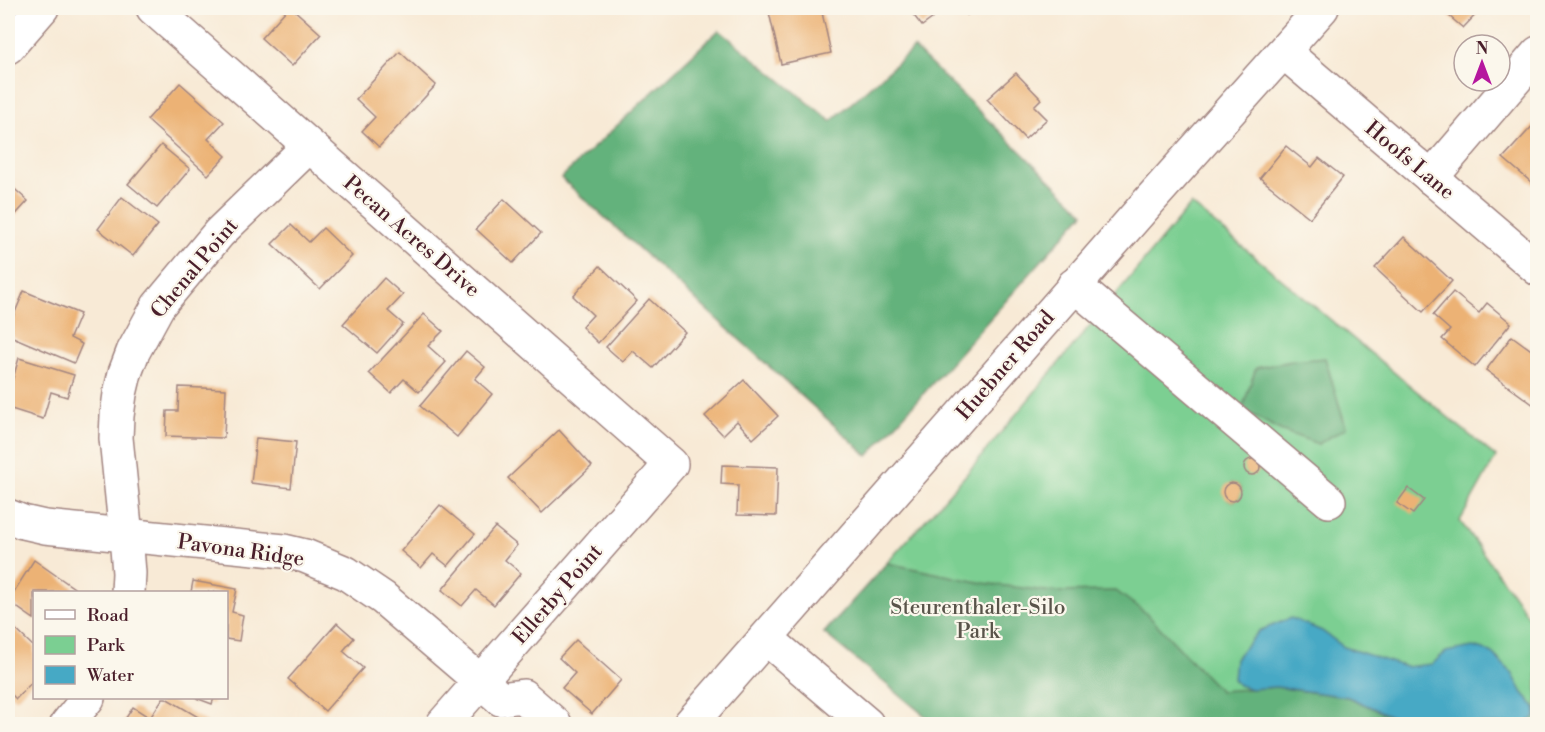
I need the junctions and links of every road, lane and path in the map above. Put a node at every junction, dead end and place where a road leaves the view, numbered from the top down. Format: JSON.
{"nodes":[{"id":1,"x":42,"y":8,"type":"edge"},
{"id":2,"x":153,"y":8,"type":"edge"},
{"id":3,"x":1322,"y":8,"type":"edge"},
{"id":4,"x":8,"y":46,"type":"edge"},
{"id":5,"x":1284,"y":52,"type":"junction"},
{"id":6,"x":1538,"y":53,"type":"edge"},
{"id":7,"x":309,"y":146,"type":"junction"},
{"id":8,"x":1431,"y":178,"type":"junction"},
{"id":9,"x":1538,"y":269,"type":"edge"},
{"id":10,"x":1074,"y":285,"type":"junction"},
{"id":11,"x":671,"y":464,"type":"joint"},
{"id":12,"x":1329,"y":501,"type":"dead end"},
{"id":13,"x":8,"y":516,"type":"edge"},
{"id":14,"x":126,"y":536,"type":"junction"},
{"id":15,"x":128,"y":591,"type":"edge"},
{"id":16,"x":766,"y":638,"type":"junction"},
{"id":17,"x":87,"y":699,"type":"edge"},
{"id":18,"x":495,"y":702,"type":"edge"},
{"id":19,"x":67,"y":724,"type":"edge"},
{"id":20,"x":443,"y":724,"type":"edge"},
{"id":21,"x":555,"y":724,"type":"edge"},
{"id":22,"x":690,"y":724,"type":"edge"},
{"id":23,"x":867,"y":724,"type":"edge"}],
"edges":[{"from":1,"to":4,"type":"street"},
{"from":2,"to":7,"type":"street","name":"Pecan Acres Drive"},
{"from":3,"to":5,"type":"street","name":"Huebner Road"},
{"from":5,"to":8,"type":"street","name":"Hoofs Lane"},
{"from":5,"to":10,"type":"street","name":"Huebner Road"},
{"from":6,"to":8,"type":"street"},
{"from":7,"to":11,"type":"street","name":"Pecan Acres Drive"},
{"from":7,"to":14,"type":"street","name":"Chenal Point"},
{"from":8,"to":9,"type":"street","name":"Hoofs Lane"},
{"from":10,"to":12,"type":"street"},
{"from":10,"to":16,"type":"street","name":"Huebner Road"},
{"from":11,"to":18,"type":"street","name":"Ellerby Point"},
{"from":13,"to":14,"type":"street","name":"Pavona Ridge"},
{"from":14,"to":15,"type":"street","name":"Chenal Point"},
{"from":14,"to":18,"type":"street","name":"Pavona Ridge"},
{"from":16,"to":22,"type":"street","name":"Huebner Road"},
{"from":16,"to":23,"type":"street"},
{"from":17,"to":19,"type":"street"},
{"from":18,"to":20,"type":"street","name":"Ellerby Point"},
{"from":18,"to":21,"type":"street"}]}
